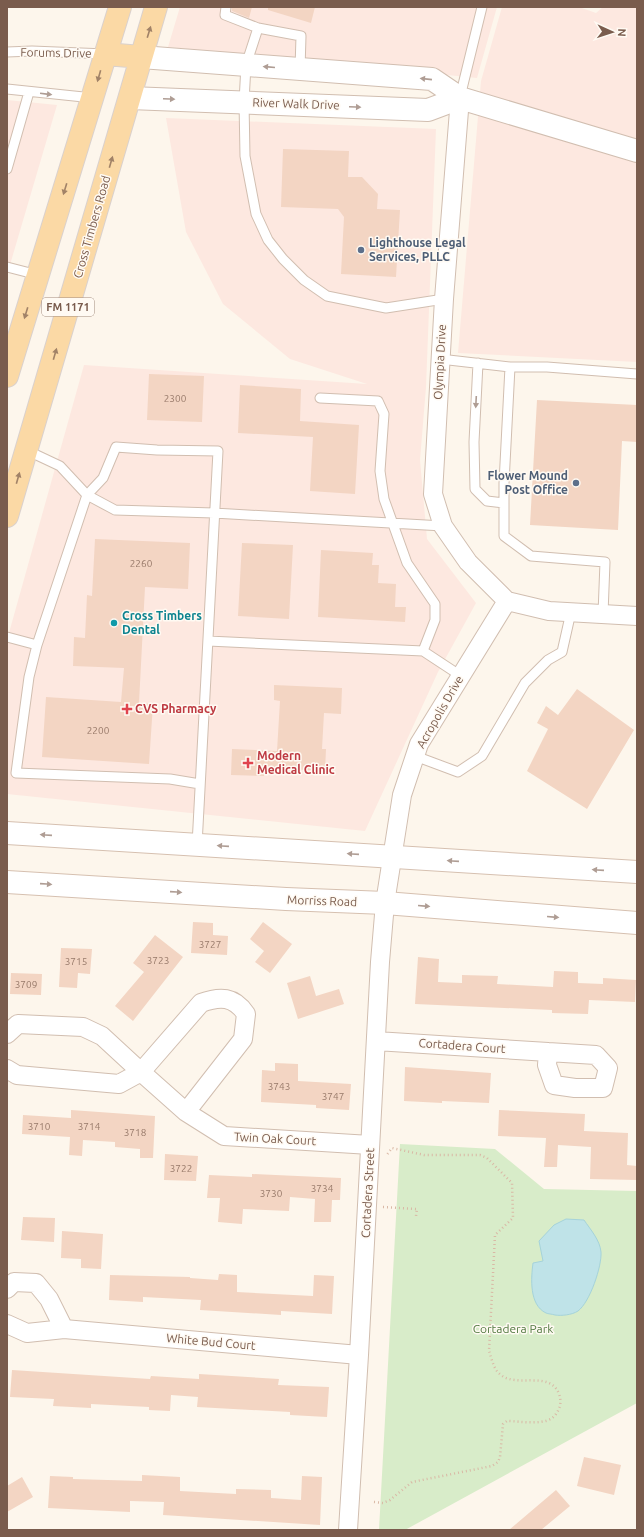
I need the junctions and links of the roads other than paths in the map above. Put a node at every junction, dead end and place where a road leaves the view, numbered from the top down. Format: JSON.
{"nodes":[{"id":1,"x":120,"y":7,"type":"edge"},
{"id":2,"x":156,"y":7,"type":"edge"},
{"id":3,"x":226,"y":7,"type":"edge"},
{"id":4,"x":482,"y":7,"type":"edge"},
{"id":5,"x":258,"y":28,"type":"junction"},
{"id":6,"x":7,"y":52,"type":"edge"},
{"id":7,"x":106,"y":54,"type":"junction"},
{"id":8,"x":141,"y":57,"type":"junction"},
{"id":9,"x":246,"y":65,"type":"junction"},
{"id":10,"x":300,"y":69,"type":"junction"},
{"id":11,"x":7,"y":89,"type":"edge"},
{"id":12,"x":29,"y":92,"type":"junction"},
{"id":13,"x":93,"y":98,"type":"junction"},
{"id":14,"x":130,"y":98,"type":"junction"},
{"id":15,"x":460,"y":98,"type":"junction"},
{"id":16,"x":244,"y":102,"type":"junction"},
{"id":17,"x":637,"y":151,"type":"edge"},
{"id":18,"x":7,"y":169,"type":"edge"},
{"id":19,"x":7,"y":267,"type":"edge"},
{"id":20,"x":38,"y":275,"type":"junction"},
{"id":21,"x":444,"y":299,"type":"junction"},
{"id":22,"x":440,"y":359,"type":"junction"},
{"id":23,"x":478,"y":363,"type":"junction"},
{"id":24,"x":510,"y":367,"type":"junction"},
{"id":25,"x":637,"y":374,"type":"edge"},
{"id":26,"x":7,"y":376,"type":"edge"},
{"id":27,"x":320,"y":398,"type":"dead end"},
{"id":28,"x":26,"y":450,"type":"junction"},
{"id":29,"x":87,"y":495,"type":"junction"},
{"id":30,"x":504,"y":503,"type":"junction"},
{"id":31,"x":214,"y":512,"type":"junction"},
{"id":32,"x":7,"y":516,"type":"edge"},
{"id":33,"x":393,"y":523,"type":"junction"},
{"id":34,"x":444,"y":526,"type":"junction"},
{"id":35,"x":507,"y":601,"type":"junction"},
{"id":36,"x":571,"y":612,"type":"junction"},
{"id":37,"x":603,"y":614,"type":"junction"},
{"id":38,"x":637,"y":616,"type":"edge"},
{"id":39,"x":7,"y":637,"type":"edge"},
{"id":40,"x":208,"y":641,"type":"junction"},
{"id":41,"x":37,"y":645,"type":"junction"},
{"id":42,"x":423,"y":651,"type":"junction"},
{"id":43,"x":461,"y":676,"type":"junction"},
{"id":44,"x":415,"y":756,"type":"junction"},
{"id":45,"x":200,"y":784,"type":"junction"},
{"id":46,"x":7,"y":832,"type":"edge"},
{"id":47,"x":197,"y":845,"type":"junction"},
{"id":48,"x":391,"y":857,"type":"junction"},
{"id":49,"x":637,"y":872,"type":"edge"},
{"id":50,"x":7,"y":882,"type":"edge"},
{"id":51,"x":385,"y":903,"type":"junction"},
{"id":52,"x":637,"y":923,"type":"edge"},
{"id":53,"x":7,"y":1034,"type":"edge"},
{"id":54,"x":376,"y":1041,"type":"junction"},
{"id":55,"x":548,"y":1052,"type":"dead end"},
{"id":56,"x":7,"y":1069,"type":"edge"},
{"id":57,"x":141,"y":1072,"type":"junction"},
{"id":58,"x":186,"y":1112,"type":"junction"},
{"id":59,"x":370,"y":1145,"type":"junction"},
{"id":60,"x":7,"y":1289,"type":"edge"},
{"id":61,"x":7,"y":1324,"type":"edge"},
{"id":62,"x":64,"y":1329,"type":"junction"},
{"id":63,"x":359,"y":1355,"type":"junction"},
{"id":64,"x":348,"y":1530,"type":"edge"}],
"edges":[{"from":1,"to":7,"type":"main road","number":"FM 1171"},
{"from":8,"to":2,"type":"main road","name":"Cross Timbers Road","number":"FM 1171","one_way":true},
{"from":3,"to":5,"type":"lane"},
{"from":4,"to":15,"type":"lane"},
{"from":5,"to":9,"type":"lane"},
{"from":5,"to":10,"type":"lane"},
{"from":6,"to":7,"type":"lane","name":"Forums Drive"},
{"from":7,"to":8,"type":"main road"},
{"from":7,"to":13,"type":"main road","number":"FM 1171","one_way":true},
{"from":8,"to":9,"type":"main road"},
{"from":8,"to":14,"type":"main road","name":"Cross Timbers Road","number":"FM 1171"},
{"from":10,"to":9,"type":"main road","one_way":true},
{"from":9,"to":16,"type":"lane"},
{"from":15,"to":10,"type":"main road","one_way":true},
{"from":11,"to":12,"type":"lane"},
{"from":12,"to":13,"type":"lane","one_way":true},
{"from":12,"to":18,"type":"lane"},
{"from":13,"to":14,"type":"main road"},
{"from":13,"to":20,"type":"main road","number":"FM 1171","one_way":true},
{"from":14,"to":16,"type":"main road","name":"River Walk Drive","one_way":true},
{"from":28,"to":14,"type":"main road","name":"Cross Timbers Road","number":"FM 1171","one_way":true},
{"from":16,"to":15,"type":"main road","name":"River Walk Drive","one_way":true},
{"from":15,"to":17,"type":"main road"},
{"from":15,"to":21,"type":"street","name":"Olympia Drive"},
{"from":16,"to":21,"type":"lane"},
{"from":19,"to":20,"type":"lane"},
{"from":20,"to":26,"type":"main road","number":"FM 1171","one_way":true},
{"from":21,"to":22,"type":"street","name":"Olympia Drive"},
{"from":22,"to":23,"type":"lane"},
{"from":22,"to":34,"type":"street","name":"Olympia Drive"},
{"from":23,"to":24,"type":"lane"},
{"from":23,"to":30,"type":"lane","one_way":true},
{"from":24,"to":25,"type":"lane"},
{"from":24,"to":30,"type":"lane"},
{"from":27,"to":33,"type":"lane"},
{"from":28,"to":29,"type":"lane"},
{"from":32,"to":28,"type":"main road","name":"Cross Timbers Road","number":"FM 1171","one_way":true},
{"from":29,"to":31,"type":"lane"},
{"from":29,"to":31,"type":"lane"},
{"from":29,"to":41,"type":"lane"},
{"from":30,"to":37,"type":"lane"},
{"from":31,"to":33,"type":"lane"},
{"from":31,"to":40,"type":"lane"},
{"from":33,"to":34,"type":"lane"},
{"from":33,"to":42,"type":"lane"},
{"from":34,"to":35,"type":"street","name":"Olympia Drive"},
{"from":35,"to":36,"type":"street"},
{"from":35,"to":43,"type":"street","name":"Acropolis Drive"},
{"from":36,"to":37,"type":"street"},
{"from":36,"to":44,"type":"lane"},
{"from":37,"to":38,"type":"street"},
{"from":39,"to":41,"type":"lane"},
{"from":40,"to":42,"type":"lane"},
{"from":40,"to":45,"type":"lane"},
{"from":41,"to":45,"type":"lane"},
{"from":42,"to":43,"type":"lane"},
{"from":43,"to":44,"type":"street","name":"Acropolis Drive"},
{"from":44,"to":48,"type":"street","name":"Acropolis Drive"},
{"from":45,"to":47,"type":"lane"},
{"from":47,"to":46,"type":"main road","one_way":true},
{"from":48,"to":47,"type":"main road","one_way":true},
{"from":49,"to":48,"type":"main road","one_way":true},
{"from":48,"to":51,"type":"street","name":"Cortadera Street"},
{"from":50,"to":51,"type":"main road","name":"Morriss Road","one_way":true},
{"from":51,"to":52,"type":"main road","name":"Morriss Road","one_way":true},
{"from":51,"to":54,"type":"street","name":"Cortadera Street"},
{"from":53,"to":57,"type":"street","name":"Twin Oak Court"},
{"from":54,"to":55,"type":"street","name":"Cortadera Court"},
{"from":54,"to":59,"type":"street","name":"Cortadera Street"},
{"from":56,"to":57,"type":"street"},
{"from":57,"to":58,"type":"street","name":"Twin Oak Court"},
{"from":57,"to":58,"type":"street"},
{"from":58,"to":59,"type":"street","name":"Twin Oak Court"},
{"from":59,"to":63,"type":"street","name":"Cortadera Street"},
{"from":60,"to":62,"type":"street"},
{"from":61,"to":62,"type":"street","name":"White Bud Court"},
{"from":62,"to":63,"type":"street","name":"White Bud Court"},
{"from":63,"to":64,"type":"street","name":"Cortadera Street"}]}
